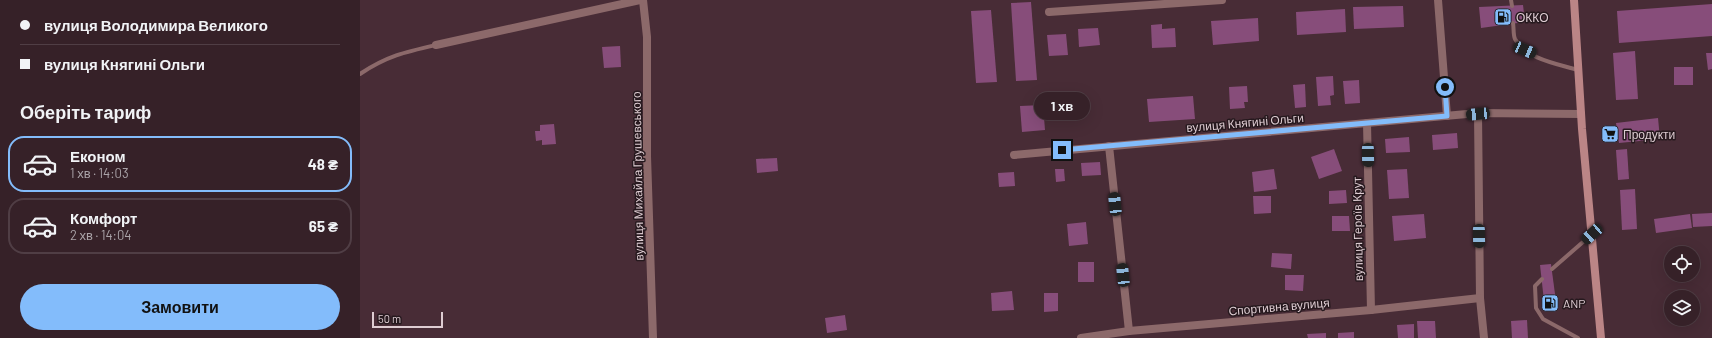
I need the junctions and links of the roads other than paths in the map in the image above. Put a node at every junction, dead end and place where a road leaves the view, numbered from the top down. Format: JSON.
{"nodes":[{"id":1,"x":641,"y":0,"type":"edge"},
{"id":2,"x":1222,"y":0,"type":"edge"},
{"id":3,"x":1438,"y":0,"type":"edge"},
{"id":4,"x":1511,"y":0,"type":"edge"},
{"id":5,"x":1574,"y":0,"type":"edge"},
{"id":6,"x":1512,"y":6,"type":"dead end"},
{"id":7,"x":1049,"y":12,"type":"dead end"},
{"id":8,"x":1513,"y":23,"type":"dead end"},
{"id":9,"x":436,"y":45,"type":"joint"},
{"id":10,"x":1578,"y":70,"type":"junction"},
{"id":11,"x":360,"y":74,"type":"edge"},
{"id":12,"x":1478,"y":114,"type":"junction"},
{"id":13,"x":1581,"y":114,"type":"junction"},
{"id":14,"x":1447,"y":116,"type":"junction"},
{"id":15,"x":1367,"y":123,"type":"junction"},
{"id":16,"x":1110,"y":146,"type":"junction"},
{"id":17,"x":1014,"y":155,"type":"dead end"},
{"id":18,"x":1592,"y":234,"type":"junction"},
{"id":19,"x":1552,"y":269,"type":"dead end"},
{"id":20,"x":1542,"y":279,"type":"dead end"},
{"id":21,"x":1480,"y":298,"type":"junction"},
{"id":22,"x":1371,"y":310,"type":"junction"},
{"id":23,"x":1129,"y":332,"type":"junction"},
{"id":24,"x":653,"y":338,"type":"edge"},
{"id":25,"x":1081,"y":338,"type":"edge"},
{"id":26,"x":1484,"y":338,"type":"edge"},
{"id":27,"x":1578,"y":338,"type":"edge"},
{"id":28,"x":1601,"y":338,"type":"edge"}],
"edges":[{"from":1,"to":9,"type":"street"},
{"from":1,"to":24,"type":"street","name":"вулиця Михайла Грушевського"},
{"from":2,"to":7,"type":"street"},
{"from":3,"to":14,"type":"street"},
{"from":4,"to":6,"type":"lane"},
{"from":5,"to":10,"type":"main road"},
{"from":8,"to":10,"type":"lane"},
{"from":9,"to":11,"type":"lane"},
{"from":10,"to":13,"type":"main road"},
{"from":12,"to":13,"type":"street","name":"вулиця Княгині Ольги"},
{"from":12,"to":14,"type":"street","name":"вулиця Княгині Ольги"},
{"from":12,"to":21,"type":"street"},
{"from":13,"to":18,"type":"main road"},
{"from":14,"to":15,"type":"street","name":"вулиця Княгині Ольги"},
{"from":15,"to":16,"type":"street","name":"вулиця Княгині Ольги"},
{"from":15,"to":22,"type":"street","name":"вулиця Героїв Крут"},
{"from":16,"to":17,"type":"street","name":"вулиця Княгині Ольги"},
{"from":16,"to":23,"type":"street"},
{"from":18,"to":19,"type":"lane"},
{"from":18,"to":28,"type":"main road"},
{"from":20,"to":27,"type":"lane"},
{"from":21,"to":22,"type":"street","name":"Спортивна вулиця"},
{"from":21,"to":26,"type":"street"},
{"from":22,"to":23,"type":"street","name":"Спортивна вулиця"},
{"from":23,"to":25,"type":"street","name":"Спортивна вулиця"}]}
